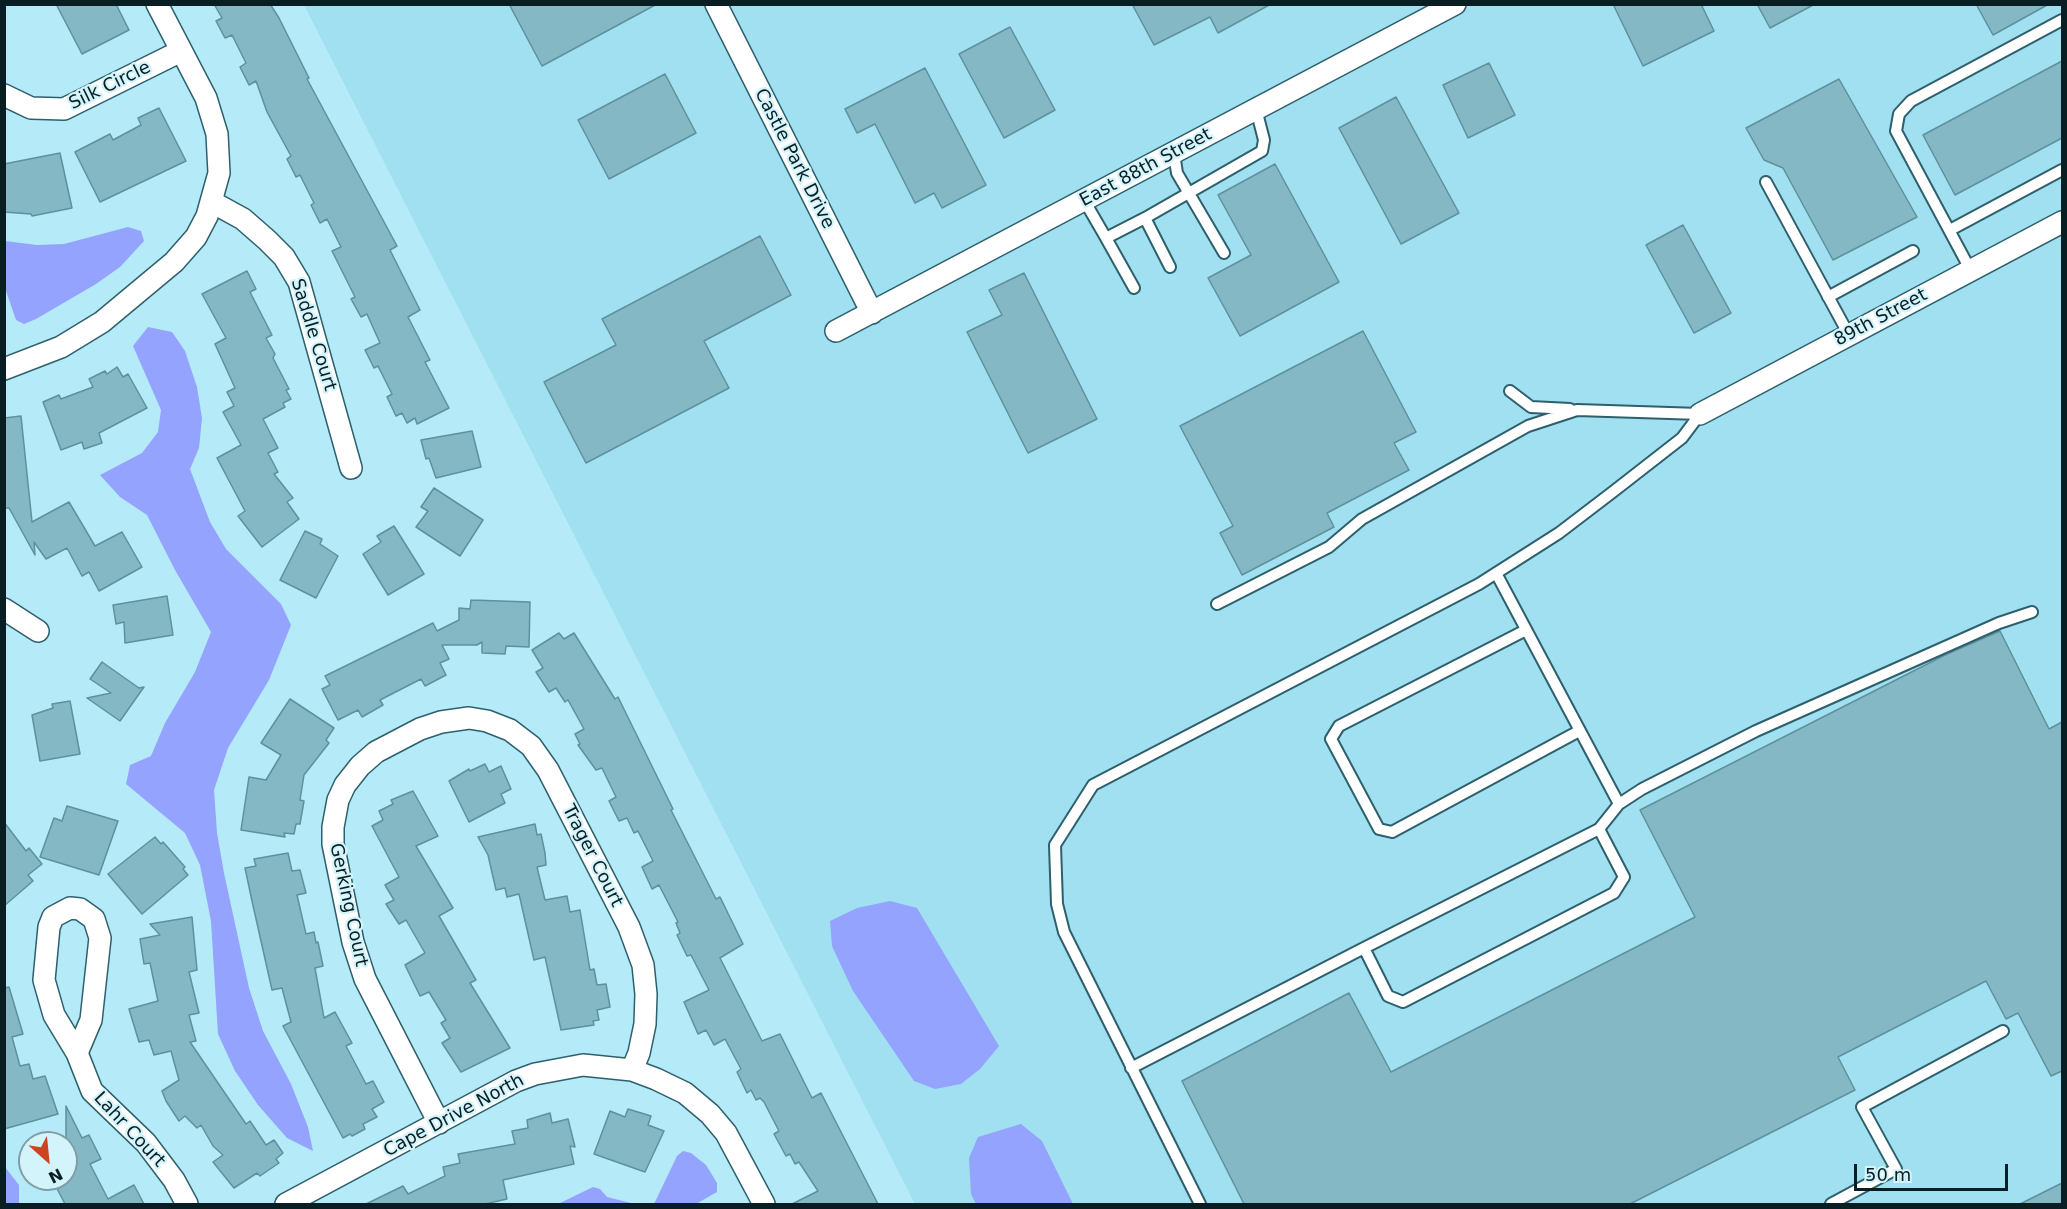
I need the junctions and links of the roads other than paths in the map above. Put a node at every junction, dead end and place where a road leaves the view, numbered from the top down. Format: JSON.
{"nodes":[{"id":1,"x":157,"y":4,"type":"edge"},
{"id":2,"x":716,"y":4,"type":"edge"},
{"id":3,"x":1455,"y":4,"type":"edge"},
{"id":4,"x":2062,"y":20,"type":"edge"},
{"id":5,"x":181,"y":51,"type":"junction"},
{"id":6,"x":4,"y":95,"type":"edge"},
{"id":7,"x":1257,"y":109,"type":"junction"},
{"id":8,"x":1174,"y":153,"type":"junction"},
{"id":9,"x":2062,"y":170,"type":"edge"},
{"id":10,"x":1766,"y":182,"type":"dead end"},
{"id":11,"x":1189,"y":194,"type":"junction"},
{"id":12,"x":1084,"y":200,"type":"junction"},
{"id":13,"x":212,"y":202,"type":"junction"},
{"id":14,"x":1145,"y":219,"type":"junction"},
{"id":15,"x":2062,"y":222,"type":"edge"},
{"id":16,"x":1950,"y":230,"type":"junction"},
{"id":17,"x":1106,"y":238,"type":"junction"},
{"id":18,"x":1912,"y":251,"type":"dead end"},
{"id":19,"x":1224,"y":253,"type":"dead end"},
{"id":20,"x":1170,"y":267,"type":"dead end"},
{"id":21,"x":1971,"y":271,"type":"junction"},
{"id":22,"x":1134,"y":288,"type":"dead end"},
{"id":23,"x":1828,"y":297,"type":"junction"},
{"id":24,"x":872,"y":313,"type":"junction"},
{"id":25,"x":837,"y":331,"type":"dead end"},
{"id":26,"x":1849,"y":335,"type":"junction"},
{"id":27,"x":4,"y":369,"type":"edge"},
{"id":28,"x":1510,"y":391,"type":"dead end"},
{"id":29,"x":1577,"y":410,"type":"junction"},
{"id":30,"x":1700,"y":414,"type":"junction"},
{"id":31,"x":351,"y":468,"type":"dead end"},
{"id":32,"x":1496,"y":573,"type":"junction"},
{"id":33,"x":1217,"y":604,"type":"dead end"},
{"id":34,"x":4,"y":609,"type":"edge"},
{"id":35,"x":2032,"y":612,"type":"dead end"},
{"id":36,"x":1526,"y":630,"type":"junction"},
{"id":37,"x":38,"y":631,"type":"dead end"},
{"id":38,"x":438,"y":723,"type":"joint"},
{"id":39,"x":1579,"y":731,"type":"junction"},
{"id":40,"x":1619,"y":804,"type":"junction"},
{"id":41,"x":1599,"y":829,"type":"junction"},
{"id":42,"x":1364,"y":948,"type":"junction"},
{"id":43,"x":2003,"y":1031,"type":"dead end"},
{"id":44,"x":77,"y":1053,"type":"junction"},
{"id":45,"x":1131,"y":1068,"type":"junction"},
{"id":46,"x":632,"y":1070,"type":"junction"},
{"id":47,"x":439,"y":1123,"type":"junction"},
{"id":48,"x":187,"y":1204,"type":"edge"},
{"id":49,"x":286,"y":1204,"type":"edge"},
{"id":50,"x":764,"y":1204,"type":"edge"},
{"id":51,"x":1200,"y":1204,"type":"edge"},
{"id":52,"x":1831,"y":1204,"type":"edge"}],
"edges":[{"from":1,"to":5,"type":"street"},
{"from":2,"to":24,"type":"street","name":"Castle Park Drive"},
{"from":3,"to":7,"type":"street","name":"East 88th Street"},
{"from":4,"to":16,"type":"lane"},
{"from":5,"to":6,"type":"street","name":"Silk Circle"},
{"from":5,"to":13,"type":"street"},
{"from":7,"to":8,"type":"street","name":"East 88th Street"},
{"from":7,"to":11,"type":"lane"},
{"from":8,"to":11,"type":"lane"},
{"from":8,"to":12,"type":"street","name":"East 88th Street"},
{"from":9,"to":16,"type":"lane"},
{"from":10,"to":23,"type":"lane"},
{"from":11,"to":14,"type":"lane"},
{"from":11,"to":19,"type":"lane"},
{"from":12,"to":17,"type":"lane"},
{"from":12,"to":24,"type":"street","name":"East 88th Street"},
{"from":13,"to":27,"type":"street"},
{"from":13,"to":31,"type":"street","name":"Saddle Court"},
{"from":14,"to":17,"type":"lane"},
{"from":14,"to":20,"type":"lane"},
{"from":15,"to":21,"type":"street","name":"89th Street"},
{"from":16,"to":21,"type":"lane"},
{"from":17,"to":22,"type":"lane"},
{"from":18,"to":23,"type":"lane"},
{"from":21,"to":26,"type":"street","name":"89th Street"},
{"from":23,"to":26,"type":"lane"},
{"from":24,"to":25,"type":"street","name":"East 88th Street"},
{"from":26,"to":30,"type":"street","name":"89th Street"},
{"from":28,"to":29,"type":"lane"},
{"from":29,"to":30,"type":"lane"},
{"from":29,"to":33,"type":"lane"},
{"from":30,"to":32,"type":"lane"},
{"from":32,"to":36,"type":"lane"},
{"from":32,"to":45,"type":"lane"},
{"from":34,"to":37,"type":"street"},
{"from":35,"to":40,"type":"lane"},
{"from":36,"to":39,"type":"lane"},
{"from":36,"to":39,"type":"lane"},
{"from":38,"to":46,"type":"street","name":"Trager Court"},
{"from":38,"to":47,"type":"street","name":"Gerking Court"},
{"from":39,"to":40,"type":"lane"},
{"from":40,"to":41,"type":"lane"},
{"from":41,"to":42,"type":"lane"},
{"from":41,"to":42,"type":"lane"},
{"from":42,"to":45,"type":"lane"},
{"from":43,"to":52,"type":"lane"},
{"from":44,"to":44,"type":"street","name":"Lahr Court"},
{"from":44,"to":48,"type":"street","name":"Lahr Court"},
{"from":45,"to":51,"type":"lane"},
{"from":46,"to":47,"type":"street","name":"Cape Drive North"},
{"from":46,"to":50,"type":"street","name":"Cape Drive North"},
{"from":47,"to":49,"type":"street","name":"Cape Drive North"}]}
